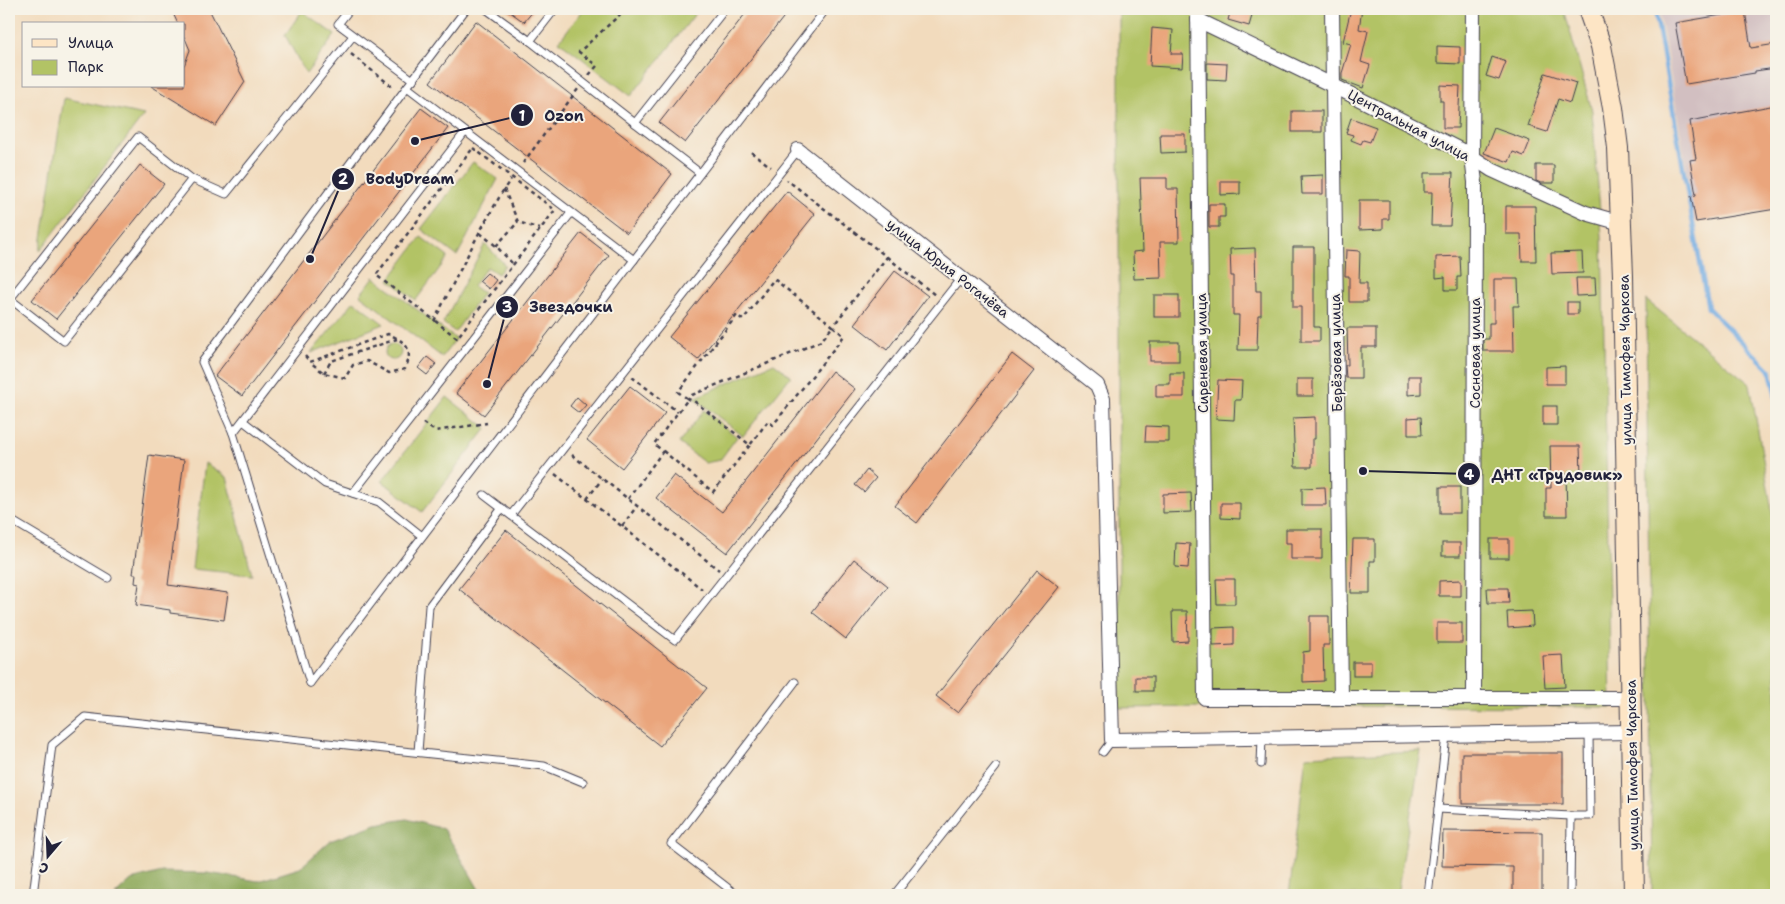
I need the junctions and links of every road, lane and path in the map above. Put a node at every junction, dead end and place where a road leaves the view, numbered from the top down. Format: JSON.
{"nodes":[{"id":1,"x":350,"y":9,"type":"edge"},
{"id":2,"x":466,"y":9,"type":"edge"},
{"id":3,"x":486,"y":9,"type":"edge"},
{"id":4,"x":555,"y":9,"type":"edge"},
{"id":5,"x":626,"y":9,"type":"edge"},
{"id":6,"x":725,"y":9,"type":"edge"},
{"id":7,"x":826,"y":9,"type":"edge"},
{"id":8,"x":1332,"y":9,"type":"edge"},
{"id":9,"x":1473,"y":9,"type":"edge"},
{"id":10,"x":1588,"y":9,"type":"edge"},
{"id":11,"x":1198,"y":15,"type":"edge"},
{"id":12,"x":353,"y":36,"type":"junction"},
{"id":13,"x":530,"y":41,"type":"junction"},
{"id":14,"x":343,"y":48,"type":"junction"},
{"id":15,"x":412,"y":80,"type":"junction"},
{"id":16,"x":583,"y":82,"type":"junction"},
{"id":17,"x":1332,"y":85,"type":"junction"},
{"id":18,"x":407,"y":87,"type":"junction"},
{"id":19,"x":402,"y":94,"type":"junction"},
{"id":20,"x":635,"y":123,"type":"junction"},
{"id":21,"x":465,"y":132,"type":"junction"},
{"id":22,"x":798,"y":150,"type":"joint"},
{"id":23,"x":752,"y":152,"type":"dead end"},
{"id":24,"x":1472,"y":158,"type":"junction"},
{"id":25,"x":700,"y":173,"type":"junction"},
{"id":26,"x":780,"y":174,"type":"junction"},
{"id":27,"x":514,"y":175,"type":"junction"},
{"id":28,"x":192,"y":179,"type":"junction"},
{"id":29,"x":504,"y":189,"type":"junction"},
{"id":30,"x":571,"y":213,"type":"junction"},
{"id":31,"x":518,"y":222,"type":"junction"},
{"id":32,"x":1621,"y":223,"type":"junction"},
{"id":33,"x":540,"y":229,"type":"junction"},
{"id":34,"x":479,"y":233,"type":"junction"},
{"id":35,"x":496,"y":246,"type":"junction"},
{"id":36,"x":887,"y":257,"type":"junction"},
{"id":37,"x":634,"y":260,"type":"junction"},
{"id":38,"x":513,"y":264,"type":"junction"},
{"id":39,"x":960,"y":278,"type":"junction"},
{"id":40,"x":936,"y":296,"type":"dead end"},
{"id":41,"x":434,"y":321,"type":"junction"},
{"id":42,"x":833,"y":326,"type":"junction"},
{"id":43,"x":399,"y":339,"type":"junction"},
{"id":44,"x":297,"y":351,"type":"junction"},
{"id":45,"x":310,"y":362,"type":"junction"},
{"id":46,"x":324,"y":373,"type":"junction"},
{"id":47,"x":632,"y":377,"type":"dead end"},
{"id":48,"x":688,"y":399,"type":"junction"},
{"id":49,"x":678,"y":412,"type":"junction"},
{"id":50,"x":243,"y":421,"type":"junction"},
{"id":51,"x":423,"y":423,"type":"dead end"},
{"id":52,"x":486,"y":423,"type":"dead end"},
{"id":53,"x":234,"y":433,"type":"junction"},
{"id":54,"x":750,"y":445,"type":"junction"},
{"id":55,"x":663,"y":451,"type":"junction"},
{"id":56,"x":571,"y":454,"type":"dead end"},
{"id":57,"x":548,"y":468,"type":"junction"},
{"id":58,"x":602,"y":479,"type":"junction"},
{"id":59,"x":354,"y":493,"type":"junction"},
{"id":60,"x":484,"y":495,"type":"dead end"},
{"id":61,"x":628,"y":498,"type":"junction"},
{"id":62,"x":587,"y":499,"type":"junction"},
{"id":63,"x":637,"y":506,"type":"junction"},
{"id":64,"x":502,"y":508,"type":"junction"},
{"id":65,"x":511,"y":515,"type":"junction"},
{"id":66,"x":9,"y":519,"type":"edge"},
{"id":67,"x":622,"y":526,"type":"junction"},
{"id":68,"x":422,"y":536,"type":"junction"},
{"id":69,"x":720,"y":571,"type":"dead end"},
{"id":70,"x":108,"y":578,"type":"dead end"},
{"id":71,"x":705,"y":591,"type":"dead end"},
{"id":72,"x":795,"y":682,"type":"dead end"},
{"id":73,"x":1341,"y":697,"type":"junction"},
{"id":74,"x":1474,"y":697,"type":"junction"},
{"id":75,"x":1630,"y":698,"type":"junction"},
{"id":76,"x":1631,"y":732,"type":"junction"},
{"id":77,"x":1589,"y":733,"type":"junction"},
{"id":78,"x":1446,"y":735,"type":"junction"},
{"id":79,"x":1262,"y":738,"type":"junction"},
{"id":80,"x":1112,"y":740,"type":"junction"},
{"id":81,"x":418,"y":752,"type":"junction"},
{"id":82,"x":1103,"y":752,"type":"dead end"},
{"id":83,"x":1261,"y":764,"type":"dead end"},
{"id":84,"x":996,"y":767,"type":"dead end"},
{"id":85,"x":584,"y":782,"type":"dead end"},
{"id":86,"x":1438,"y":809,"type":"junction"},
{"id":87,"x":1571,"y":816,"type":"junction"},
{"id":88,"x":33,"y":895,"type":"edge"},
{"id":89,"x":737,"y":895,"type":"edge"},
{"id":90,"x":894,"y":895,"type":"edge"},
{"id":91,"x":1428,"y":895,"type":"edge"},
{"id":92,"x":1570,"y":895,"type":"edge"},
{"id":93,"x":1634,"y":895,"type":"edge"}],
"edges":[{"from":1,"to":12,"type":"lane"},
{"from":2,"to":15,"type":"lane"},
{"from":3,"to":13,"type":"lane"},
{"from":4,"to":13,"type":"lane"},
{"from":5,"to":16,"type":"path"},
{"from":6,"to":20,"type":"lane"},
{"from":7,"to":25,"type":"lane"},
{"from":8,"to":17,"type":"street","name":"Берёзовая улица"},
{"from":9,"to":24,"type":"street","name":"Сосновая улица"},
{"from":10,"to":32,"type":"main road","name":"улица Тимофея Чаркова"},
{"from":11,"to":17,"type":"street","name":"Центральная улица"},
{"from":11,"to":73,"type":"street","name":"Сиреневая улица"},
{"from":12,"to":14,"type":"lane"},
{"from":12,"to":15,"type":"lane"},
{"from":13,"to":16,"type":"lane"},
{"from":14,"to":19,"type":"path"},
{"from":14,"to":28,"type":"lane"},
{"from":15,"to":18,"type":"lane"},
{"from":16,"to":20,"type":"lane"},
{"from":16,"to":27,"type":"path"},
{"from":17,"to":24,"type":"street","name":"Центральная улица"},
{"from":17,"to":73,"type":"street","name":"Берёзовая улица"},
{"from":18,"to":19,"type":"lane"},
{"from":18,"to":21,"type":"lane"},
{"from":19,"to":53,"type":"lane"},
{"from":20,"to":25,"type":"lane"},
{"from":21,"to":27,"type":"lane"},
{"from":21,"to":44,"type":"lane"},
{"from":22,"to":26,"type":"lane"},
{"from":22,"to":39,"type":"street","name":"улица Юрия Рогачёва"},
{"from":23,"to":26,"type":"path"},
{"from":24,"to":32,"type":"street","name":"Центральная улица"},
{"from":24,"to":74,"type":"street","name":"Сосновая улица"},
{"from":25,"to":37,"type":"lane"},
{"from":26,"to":36,"type":"path"},
{"from":26,"to":57,"type":"lane"},
{"from":27,"to":29,"type":"path"},
{"from":27,"to":30,"type":"lane"},
{"from":27,"to":33,"type":"path"},
{"from":27,"to":41,"type":"path"},
{"from":28,"to":28,"type":"lane"},
{"from":29,"to":31,"type":"path"},
{"from":29,"to":34,"type":"path"},
{"from":30,"to":37,"type":"lane"},
{"from":30,"to":59,"type":"lane"},
{"from":31,"to":33,"type":"path"},
{"from":31,"to":35,"type":"path"},
{"from":32,"to":75,"type":"main road","name":"улица Тимофея Чаркова"},
{"from":33,"to":38,"type":"path"},
{"from":34,"to":35,"type":"path"},
{"from":34,"to":41,"type":"path"},
{"from":35,"to":38,"type":"path"},
{"from":36,"to":40,"type":"path"},
{"from":36,"to":42,"type":"path"},
{"from":37,"to":68,"type":"lane"},
{"from":38,"to":41,"type":"path"},
{"from":39,"to":65,"type":"lane"},
{"from":39,"to":80,"type":"street","name":"улица Юрия Рогачёва"},
{"from":42,"to":48,"type":"path"},
{"from":42,"to":48,"type":"path"},
{"from":42,"to":54,"type":"path"},
{"from":43,"to":45,"type":"path"},
{"from":43,"to":46,"type":"path"},
{"from":43,"to":46,"type":"path"},
{"from":44,"to":45,"type":"path"},
{"from":44,"to":50,"type":"lane"},
{"from":45,"to":46,"type":"path"},
{"from":47,"to":49,"type":"path"},
{"from":48,"to":49,"type":"path"},
{"from":48,"to":54,"type":"path"},
{"from":49,"to":55,"type":"path"},
{"from":50,"to":53,"type":"lane"},
{"from":50,"to":59,"type":"lane"},
{"from":51,"to":52,"type":"path"},
{"from":53,"to":68,"type":"lane"},
{"from":54,"to":55,"type":"path"},
{"from":55,"to":61,"type":"path"},
{"from":56,"to":58,"type":"path"},
{"from":57,"to":62,"type":"path"},
{"from":57,"to":65,"type":"lane"},
{"from":58,"to":61,"type":"path"},
{"from":58,"to":62,"type":"path"},
{"from":59,"to":68,"type":"lane"},
{"from":60,"to":64,"type":"lane"},
{"from":61,"to":63,"type":"path"},
{"from":62,"to":67,"type":"path"},
{"from":63,"to":67,"type":"path"},
{"from":63,"to":69,"type":"path"},
{"from":64,"to":65,"type":"lane"},
{"from":64,"to":81,"type":"lane"},
{"from":66,"to":70,"type":"lane"},
{"from":67,"to":71,"type":"path"},
{"from":72,"to":89,"type":"lane"},
{"from":73,"to":74,"type":"street"},
{"from":74,"to":75,"type":"street"},
{"from":75,"to":76,"type":"main road","name":"улица Тимофея Чаркова"},
{"from":76,"to":77,"type":"street"},
{"from":76,"to":93,"type":"main road","name":"улица Тимофея Чаркова"},
{"from":77,"to":78,"type":"street"},
{"from":77,"to":87,"type":"lane"},
{"from":78,"to":79,"type":"street"},
{"from":78,"to":86,"type":"lane"},
{"from":79,"to":80,"type":"street"},
{"from":79,"to":83,"type":"lane"},
{"from":80,"to":82,"type":"lane"},
{"from":81,"to":85,"type":"lane"},
{"from":81,"to":88,"type":"lane"},
{"from":84,"to":90,"type":"lane"},
{"from":86,"to":87,"type":"lane"},
{"from":86,"to":91,"type":"lane"},
{"from":87,"to":92,"type":"lane"}]}
